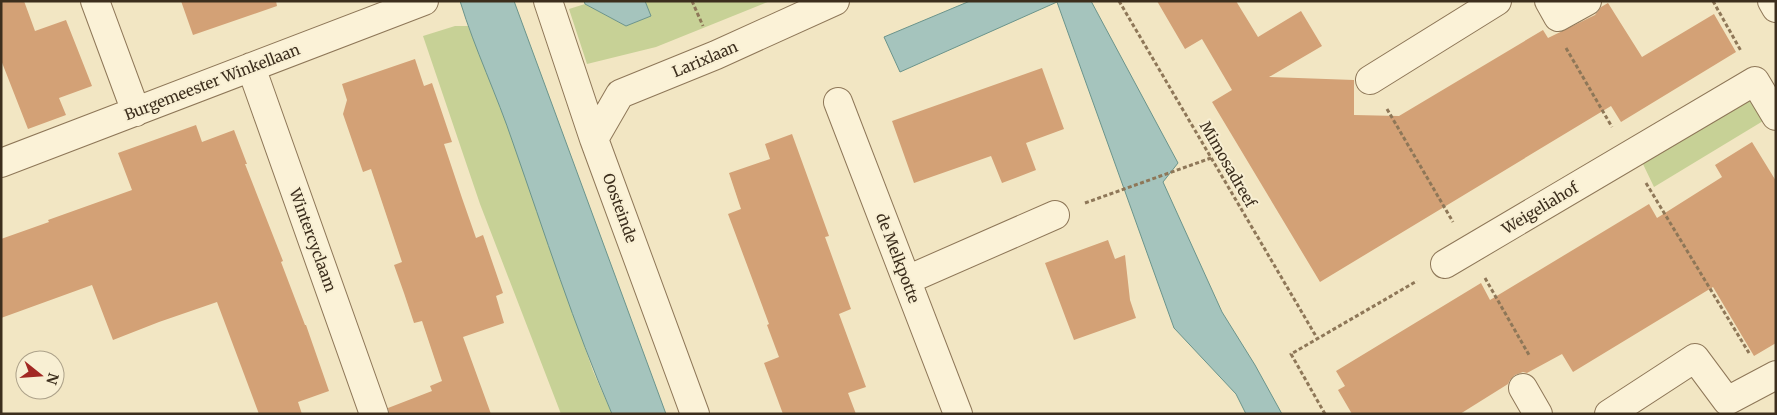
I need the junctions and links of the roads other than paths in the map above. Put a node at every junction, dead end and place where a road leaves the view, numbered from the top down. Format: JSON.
{"nodes":[{"id":1,"x":95,"y":1,"type":"edge"},
{"id":2,"x":424,"y":1,"type":"edge"},
{"id":3,"x":548,"y":1,"type":"edge"},
{"id":4,"x":835,"y":1,"type":"edge"},
{"id":5,"x":1497,"y":1,"type":"edge"},
{"id":6,"x":1588,"y":1,"type":"edge"},
{"id":7,"x":1772,"y":1,"type":"edge"},
{"id":8,"x":1776,"y":8,"type":"edge"},
{"id":9,"x":1554,"y":9,"type":"edge"},
{"id":10,"x":251,"y":67,"type":"junction"},
{"id":11,"x":1370,"y":80,"type":"dead end"},
{"id":12,"x":838,"y":102,"type":"dead end"},
{"id":13,"x":136,"y":112,"type":"junction"},
{"id":14,"x":1776,"y":116,"type":"edge"},
{"id":15,"x":594,"y":139,"type":"junction"},
{"id":16,"x":1,"y":163,"type":"edge"},
{"id":17,"x":1055,"y":215,"type":"dead end"},
{"id":18,"x":1445,"y":264,"type":"road end"},
{"id":19,"x":907,"y":280,"type":"junction"},
{"id":20,"x":1771,"y":378,"type":"edge"},
{"id":21,"x":1523,"y":388,"type":"dead end"},
{"id":22,"x":374,"y":414,"type":"edge"},
{"id":23,"x":695,"y":414,"type":"edge"},
{"id":24,"x":958,"y":414,"type":"edge"},
{"id":25,"x":1538,"y":414,"type":"edge"},
{"id":26,"x":1609,"y":414,"type":"edge"}],
"edges":[{"from":1,"to":13,"type":"street"},
{"from":2,"to":10,"type":"street","name":"Burgemeester Winkellaan"},
{"from":3,"to":15,"type":"street","name":"Oosteinde"},
{"from":4,"to":15,"type":"street","name":"Larixlaan"},
{"from":5,"to":11,"type":"street"},
{"from":6,"to":9,"type":"street"},
{"from":7,"to":8,"type":"street"},
{"from":10,"to":13,"type":"street","name":"Burgemeester Winkellaan"},
{"from":10,"to":22,"type":"street","name":"Wintercyclaam"},
{"from":12,"to":19,"type":"street","name":"de Melkpotte"},
{"from":13,"to":16,"type":"street","name":"Burgemeester Winkellaan"},
{"from":14,"to":18,"type":"street","name":"Weigeliahof"},
{"from":15,"to":23,"type":"street","name":"Oosteinde"},
{"from":17,"to":19,"type":"street"},
{"from":19,"to":24,"type":"street","name":"de Melkpotte"},
{"from":20,"to":26,"type":"street"},
{"from":21,"to":25,"type":"street"}]}
